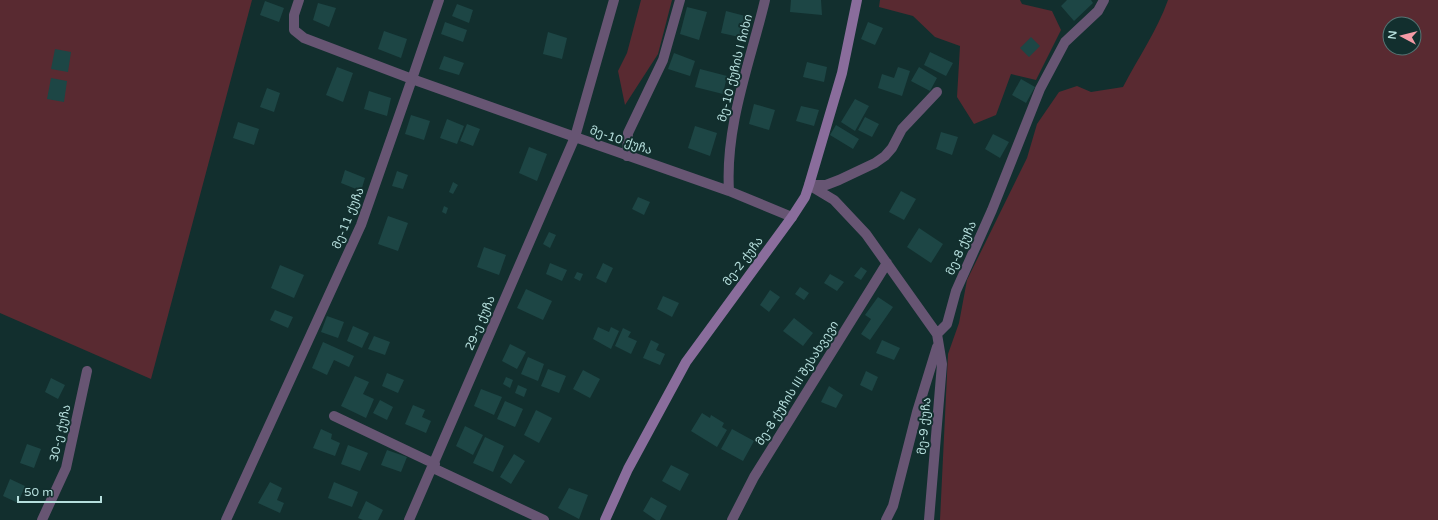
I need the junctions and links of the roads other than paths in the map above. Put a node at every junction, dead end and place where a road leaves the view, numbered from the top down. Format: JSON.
{"nodes":[{"id":1,"x":299,"y":0,"type":"edge"},
{"id":2,"x":439,"y":0,"type":"edge"},
{"id":3,"x":614,"y":0,"type":"edge"},
{"id":4,"x":680,"y":0,"type":"edge"},
{"id":5,"x":765,"y":0,"type":"edge"},
{"id":6,"x":857,"y":0,"type":"edge"},
{"id":7,"x":1104,"y":0,"type":"edge"},
{"id":8,"x":412,"y":79,"type":"junction"},
{"id":9,"x":936,"y":92,"type":"dead end"},
{"id":10,"x":575,"y":138,"type":"junction"},
{"id":11,"x":627,"y":156,"type":"junction"},
{"id":12,"x":809,"y":185,"type":"junction"},
{"id":13,"x":729,"y":191,"type":"junction"},
{"id":14,"x":792,"y":218,"type":"junction"},
{"id":15,"x":887,"y":262,"type":"junction"},
{"id":16,"x":938,"y":338,"type":"junction"},
{"id":17,"x":87,"y":371,"type":"dead end"},
{"id":18,"x":334,"y":416,"type":"dead end"},
{"id":19,"x":434,"y":466,"type":"junction"},
{"id":20,"x":42,"y":520,"type":"edge"},
{"id":21,"x":226,"y":520,"type":"edge"},
{"id":22,"x":409,"y":520,"type":"edge"},
{"id":23,"x":544,"y":520,"type":"edge"},
{"id":24,"x":605,"y":520,"type":"edge"},
{"id":25,"x":732,"y":520,"type":"edge"},
{"id":26,"x":886,"y":520,"type":"edge"},
{"id":27,"x":929,"y":520,"type":"edge"}],
"edges":[{"from":1,"to":8,"type":"street"},
{"from":2,"to":8,"type":"street","name":"მე-11 ქუჩა"},
{"from":3,"to":10,"type":"street","name":"მე-10 ქუჩა"},
{"from":4,"to":11,"type":"street"},
{"from":5,"to":13,"type":"street","name":"მე-10 ქუჩის I ჩიხი"},
{"from":6,"to":12,"type":"main road","name":"მე-2 ქუჩა"},
{"from":7,"to":16,"type":"street","name":"მე-8 ქუჩა"},
{"from":8,"to":10,"type":"street"},
{"from":8,"to":21,"type":"street","name":"მე-11 ქუჩა"},
{"from":9,"to":12,"type":"street"},
{"from":10,"to":11,"type":"street","name":"მე-10 ქუჩა"},
{"from":10,"to":19,"type":"street","name":"29-ე ქუჩა"},
{"from":11,"to":13,"type":"street","name":"მე-10 ქუჩა"},
{"from":12,"to":14,"type":"main road","name":"მე-2 ქუჩა"},
{"from":12,"to":15,"type":"street"},
{"from":13,"to":14,"type":"street","name":"მე-10 ქუჩა"},
{"from":14,"to":24,"type":"main road","name":"მე-2 ქუჩა"},
{"from":15,"to":16,"type":"street"},
{"from":15,"to":25,"type":"street","name":"მე-8 ქუჩის III შესახვევი"},
{"from":16,"to":26,"type":"street"},
{"from":16,"to":27,"type":"street","name":"მე-9 ქუჩა"},
{"from":17,"to":20,"type":"street","name":"30-ე ქუჩა"},
{"from":18,"to":19,"type":"street"},
{"from":19,"to":22,"type":"street","name":"29-ე ქუჩა"},
{"from":19,"to":23,"type":"street"}]}
